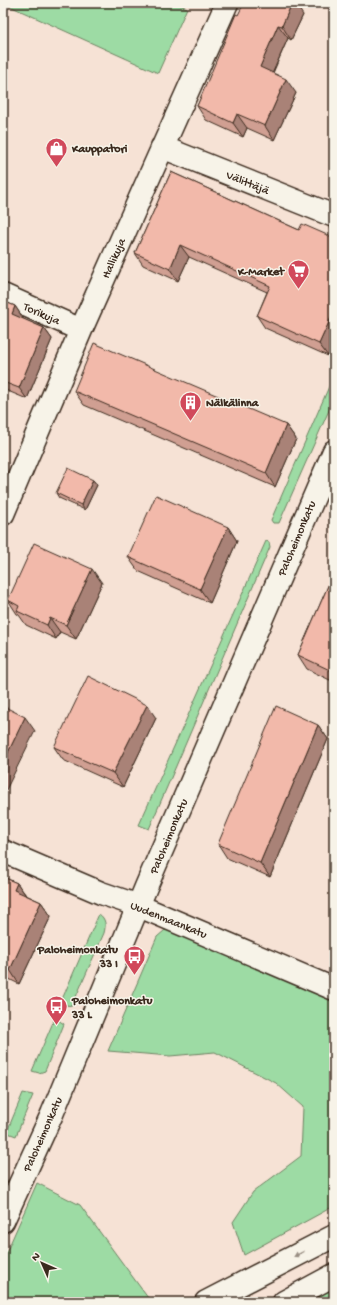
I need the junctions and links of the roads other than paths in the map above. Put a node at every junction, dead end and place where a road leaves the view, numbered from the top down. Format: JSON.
{"nodes":[{"id":1,"x":227,"y":3,"type":"edge"},
{"id":2,"x":162,"y":147,"type":"junction"},
{"id":3,"x":334,"y":216,"type":"edge"},
{"id":4,"x":3,"y":295,"type":"edge"},
{"id":5,"x":82,"y":330,"type":"junction"},
{"id":6,"x":334,"y":452,"type":"edge"},
{"id":7,"x":3,"y":514,"type":"edge"},
{"id":8,"x":3,"y":850,"type":"edge"},
{"id":9,"x":139,"y":906,"type":"junction"},
{"id":10,"x":334,"y":989,"type":"edge"},
{"id":11,"x":3,"y":1221,"type":"edge"},
{"id":12,"x":334,"y":1236,"type":"edge"},
{"id":13,"x":334,"y":1275,"type":"edge"},
{"id":14,"x":206,"y":1302,"type":"edge"},
{"id":15,"x":284,"y":1302,"type":"edge"}],
"edges":[{"from":1,"to":2,"type":"street","name":"Hallikuja"},
{"from":2,"to":3,"type":"street","name":"Välittäjä"},
{"from":2,"to":5,"type":"street","name":"Hallikuja"},
{"from":4,"to":5,"type":"street","name":"Torikuja"},
{"from":5,"to":7,"type":"street","name":"Hallikuja"},
{"from":6,"to":9,"type":"street","name":"Paloheimonkatu"},
{"from":8,"to":9,"type":"street","name":"Uudenmaankatu"},
{"from":9,"to":10,"type":"street","name":"Uudenmaankatu"},
{"from":9,"to":11,"type":"street","name":"Paloheimonkatu"},
{"from":12,"to":14,"type":"street","one_way":true},
{"from":13,"to":15,"type":"street"}]}
